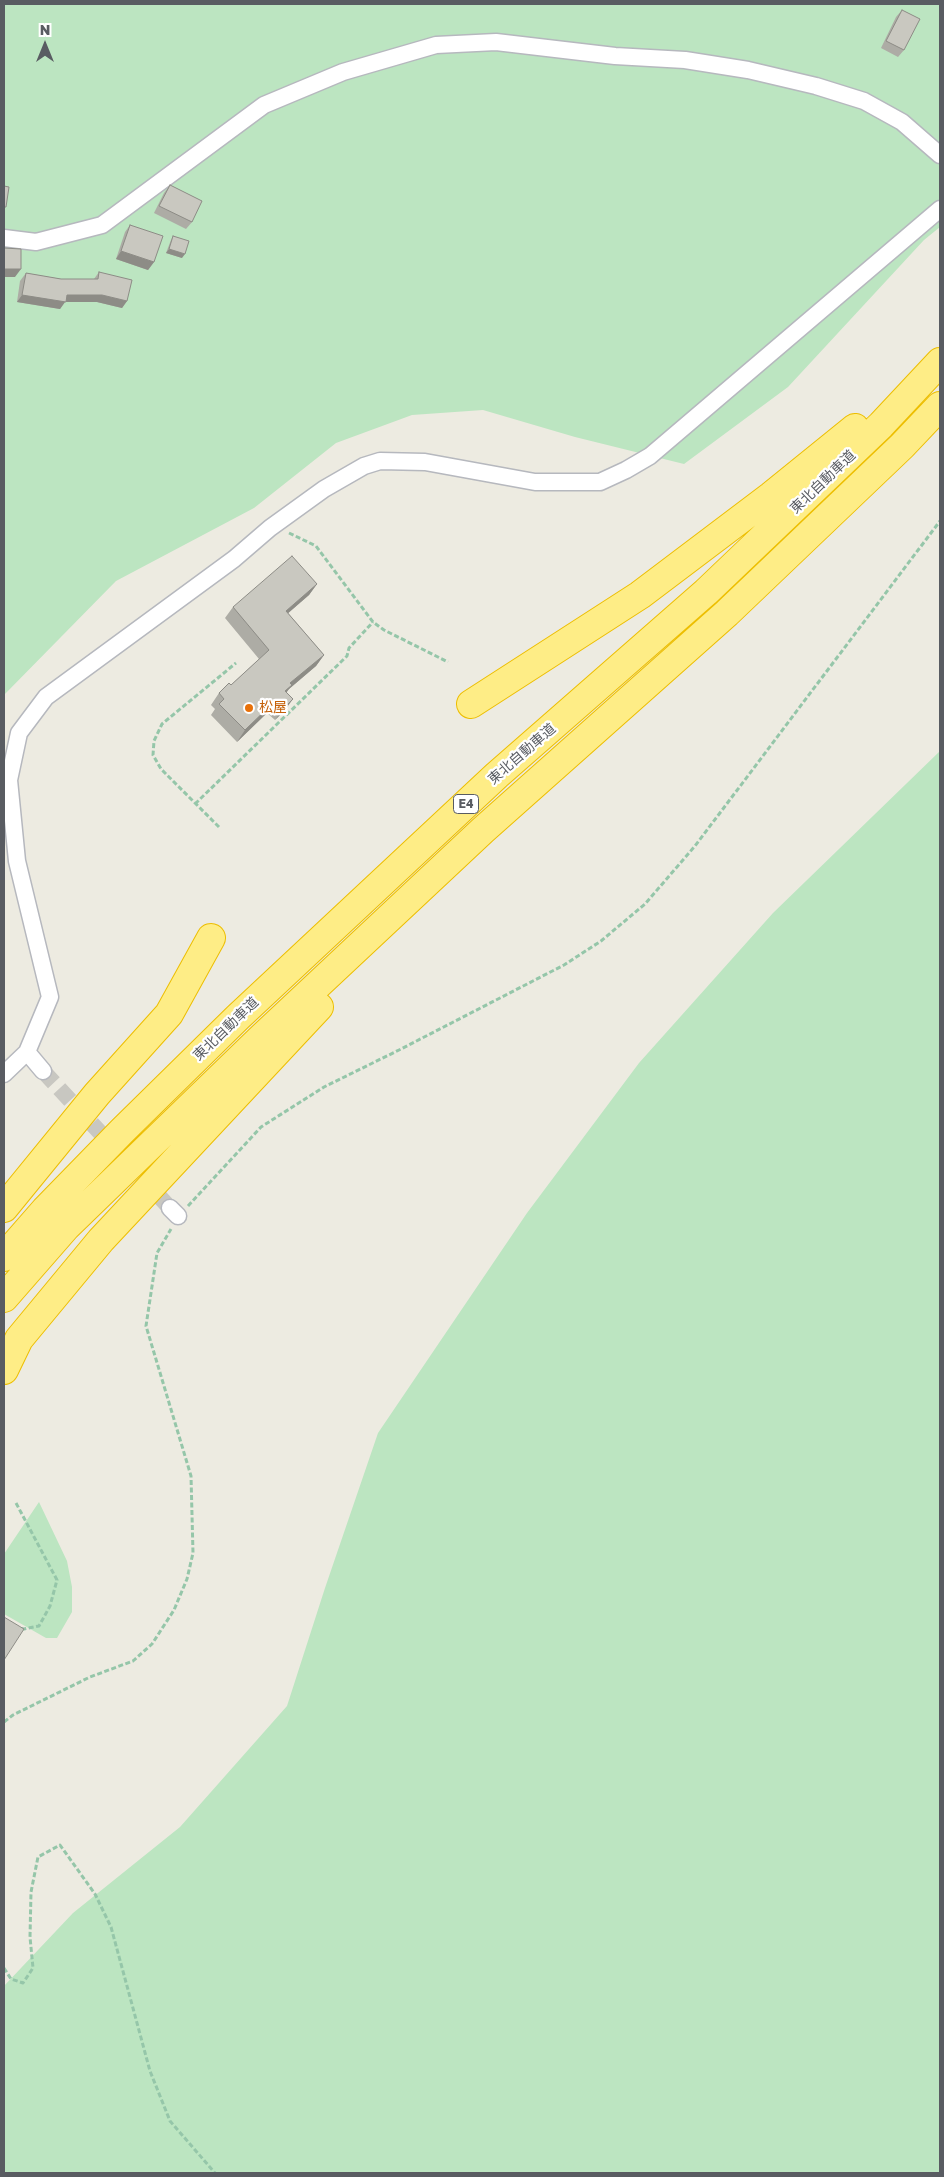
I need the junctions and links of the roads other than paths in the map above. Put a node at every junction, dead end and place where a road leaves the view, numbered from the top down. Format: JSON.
{"nodes":[{"id":1,"x":940,"y":155,"type":"edge"},
{"id":2,"x":940,"y":209,"type":"edge"},
{"id":3,"x":4,"y":238,"type":"edge"},
{"id":4,"x":940,"y":361,"type":"edge"},
{"id":5,"x":940,"y":406,"type":"edge"},
{"id":6,"x":471,"y":704,"type":"dead end"},
{"id":7,"x":483,"y":830,"type":"junction"},
{"id":8,"x":211,"y":938,"type":"dead end"},
{"id":9,"x":27,"y":1052,"type":"junction"},
{"id":10,"x":43,"y":1072,"type":"tunnel mouth"},
{"id":11,"x":4,"y":1074,"type":"edge"},
{"id":12,"x":4,"y":1208,"type":"edge"},
{"id":13,"x":4,"y":1257,"type":"edge"},
{"id":14,"x":4,"y":1298,"type":"edge"},
{"id":15,"x":4,"y":1370,"type":"edge"}],
"edges":[{"from":1,"to":3,"type":"street"},
{"from":2,"to":9,"type":"street"},
{"from":4,"to":6,"type":"highway"},
{"from":4,"to":13,"type":"highway","name":"東北自動車道","number":"E4"},
{"from":5,"to":7,"type":"highway","name":"東北自動車道","number":"E4"},
{"from":7,"to":14,"type":"highway","name":"東北自動車道","number":"E4"},
{"from":7,"to":15,"type":"highway"},
{"from":8,"to":12,"type":"highway"},
{"from":9,"to":10,"type":"street"},
{"from":9,"to":11,"type":"street"}]}
